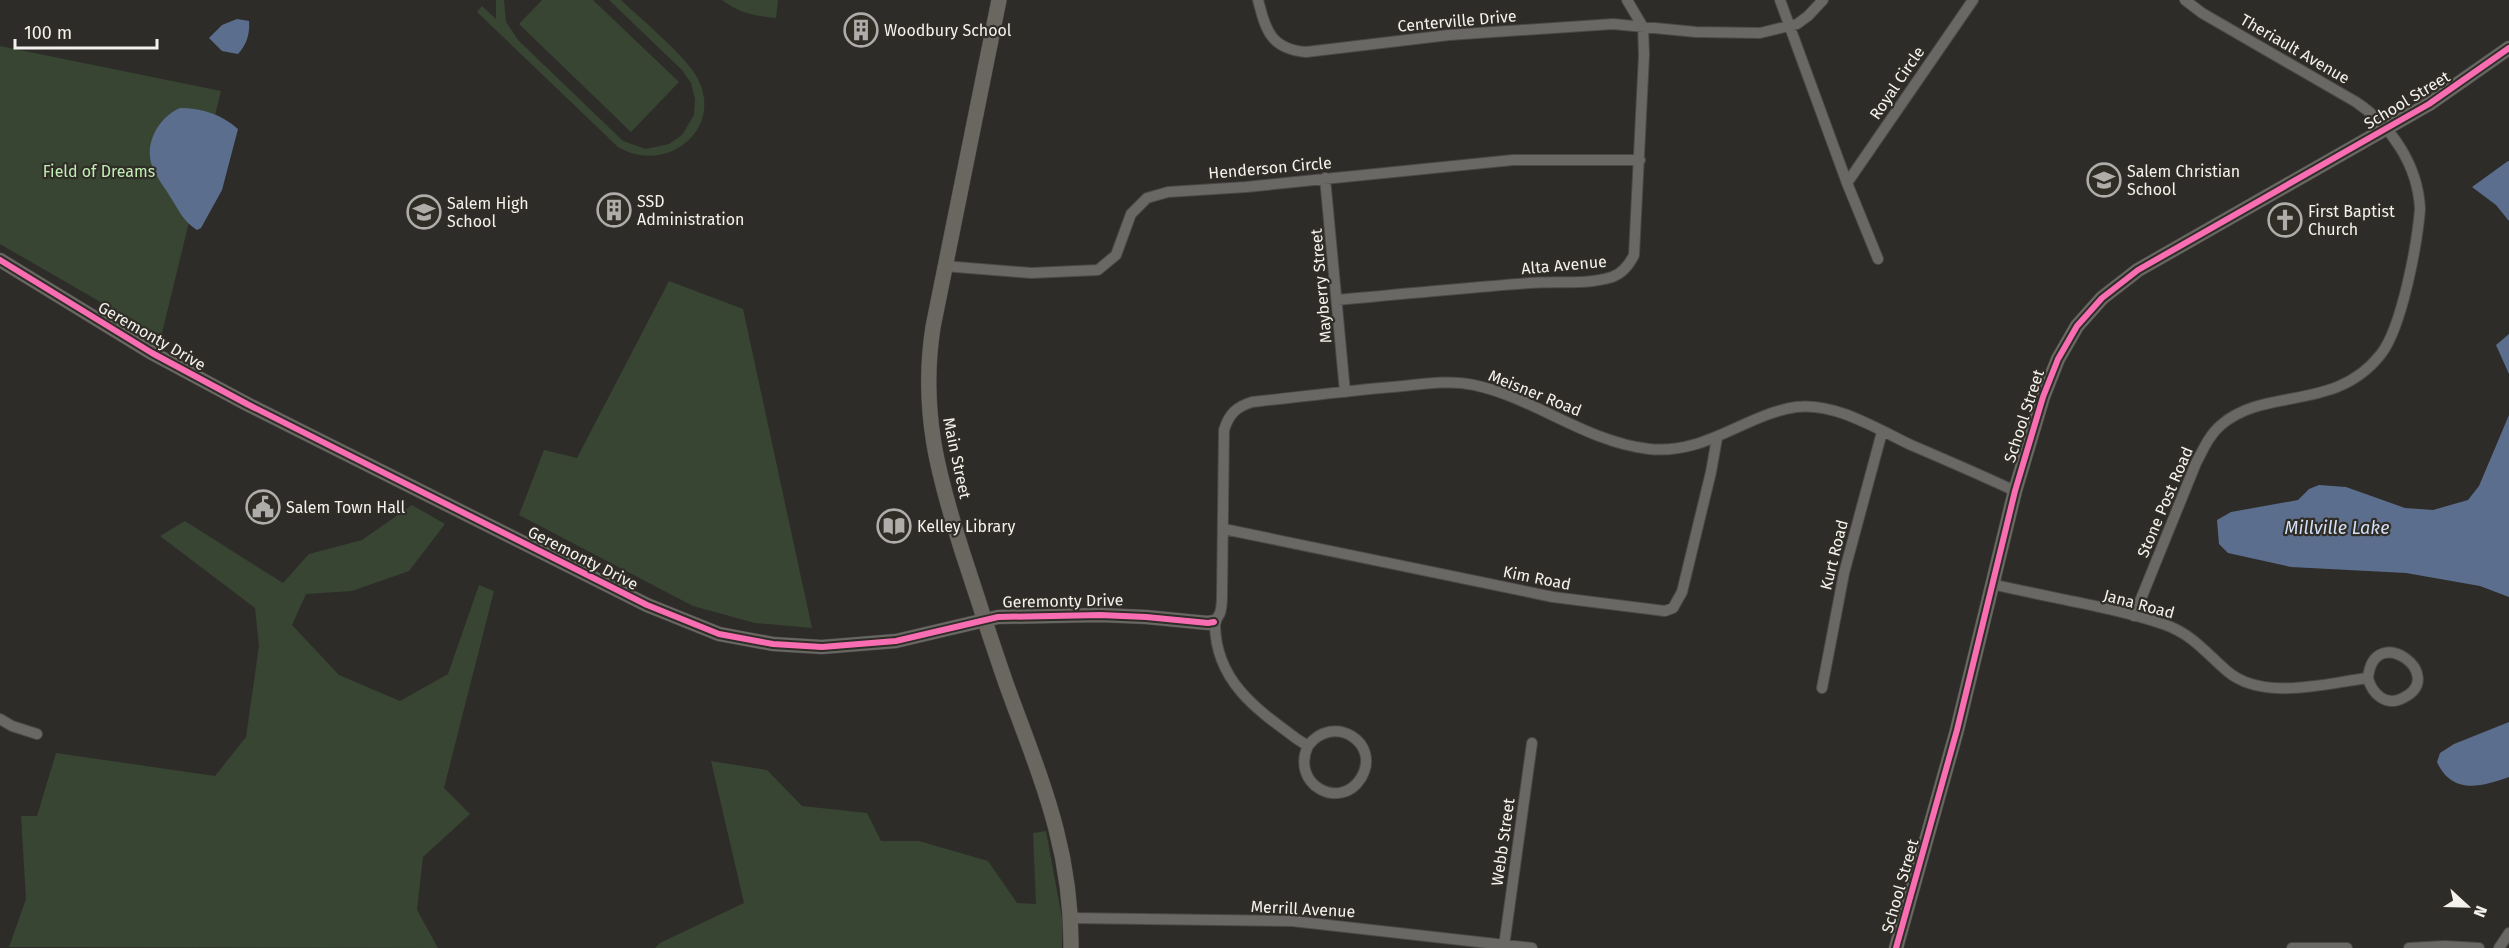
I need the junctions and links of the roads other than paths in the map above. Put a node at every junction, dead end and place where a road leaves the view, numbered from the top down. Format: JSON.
{"nodes":[{"id":1,"x":999,"y":0,"type":"edge"},
{"id":2,"x":1258,"y":0,"type":"edge"},
{"id":3,"x":1627,"y":0,"type":"edge"},
{"id":4,"x":1780,"y":0,"type":"edge"},
{"id":5,"x":1823,"y":0,"type":"edge"},
{"id":6,"x":1973,"y":0,"type":"edge"},
{"id":7,"x":2185,"y":0,"type":"edge"},
{"id":8,"x":1790,"y":26,"type":"junction"},
{"id":9,"x":1643,"y":27,"type":"junction"},
{"id":10,"x":2509,"y":48,"type":"edge"},
{"id":11,"x":2387,"y":129,"type":"junction"},
{"id":12,"x":1640,"y":160,"type":"junction"},
{"id":13,"x":1325,"y":178,"type":"junction"},
{"id":14,"x":1847,"y":183,"type":"junction"},
{"id":15,"x":1878,"y":259,"type":"dead end"},
{"id":16,"x":0,"y":260,"type":"edge"},
{"id":17,"x":944,"y":266,"type":"junction"},
{"id":18,"x":1337,"y":300,"type":"junction"},
{"id":19,"x":1345,"y":392,"type":"junction"},
{"id":20,"x":1882,"y":432,"type":"junction"},
{"id":21,"x":1717,"y":438,"type":"junction"},
{"id":22,"x":2015,"y":491,"type":"junction"},
{"id":23,"x":1224,"y":529,"type":"junction"},
{"id":24,"x":1992,"y":584,"type":"junction"},
{"id":25,"x":2134,"y":616,"type":"junction"},
{"id":26,"x":984,"y":620,"type":"junction"},
{"id":27,"x":1214,"y":622,"type":"junction"},
{"id":28,"x":2368,"y":678,"type":"junction"},
{"id":29,"x":1821,"y":688,"type":"dead end"},
{"id":30,"x":0,"y":719,"type":"edge"},
{"id":31,"x":37,"y":734,"type":"dead end"},
{"id":32,"x":1532,"y":743,"type":"dead end"},
{"id":33,"x":1308,"y":746,"type":"junction"},
{"id":34,"x":1070,"y":918,"type":"junction"},
{"id":35,"x":2509,"y":933,"type":"edge"},
{"id":36,"x":1504,"y":946,"type":"junction"},
{"id":37,"x":1071,"y":948,"type":"edge"},
{"id":38,"x":1532,"y":948,"type":"edge"},
{"id":39,"x":1896,"y":948,"type":"edge"},
{"id":40,"x":2292,"y":948,"type":"edge"},
{"id":41,"x":2346,"y":948,"type":"edge"},
{"id":42,"x":2409,"y":948,"type":"edge"},
{"id":43,"x":2479,"y":948,"type":"edge"},
{"id":44,"x":2499,"y":948,"type":"edge"}],
"edges":[{"from":1,"to":17,"type":"main road","name":"Main Street"},
{"from":2,"to":9,"type":"street","name":"Centerville Drive"},
{"from":3,"to":9,"type":"street","name":"Alta Avenue"},
{"from":4,"to":8,"type":"street"},
{"from":5,"to":8,"type":"street","name":"Centerville Drive"},
{"from":6,"to":14,"type":"street","name":"Royal Circle"},
{"from":7,"to":11,"type":"street","name":"Theriault Avenue"},
{"from":8,"to":9,"type":"street","name":"Centerville Drive"},
{"from":8,"to":14,"type":"street"},
{"from":9,"to":12,"type":"street","name":"Alta Avenue"},
{"from":10,"to":11,"type":"street","name":"School Street"},
{"from":11,"to":22,"type":"street","name":"School Street"},
{"from":11,"to":25,"type":"street","name":"Stone Post Road"},
{"from":12,"to":13,"type":"street","name":"Henderson Circle"},
{"from":12,"to":18,"type":"street","name":"Alta Avenue"},
{"from":13,"to":17,"type":"street","name":"Henderson Circle"},
{"from":13,"to":18,"type":"street","name":"Mayberry Street"},
{"from":14,"to":15,"type":"street"},
{"from":16,"to":26,"type":"street","name":"Geremonty Drive"},
{"from":17,"to":26,"type":"main road","name":"Main Street"},
{"from":18,"to":19,"type":"street","name":"Mayberry Street"},
{"from":19,"to":21,"type":"street","name":"Meisner Road"},
{"from":19,"to":23,"type":"street","name":"Meisner Road"},
{"from":20,"to":21,"type":"street","name":"Meisner Road"},
{"from":20,"to":22,"type":"street","name":"Meisner Road"},
{"from":20,"to":29,"type":"street","name":"Kurt Road"},
{"from":21,"to":23,"type":"street","name":"Kim Road"},
{"from":22,"to":24,"type":"street","name":"School Street"},
{"from":23,"to":27,"type":"street","name":"Meisner Road"},
{"from":24,"to":25,"type":"street","name":"Jana Road"},
{"from":24,"to":39,"type":"street","name":"School Street"},
{"from":25,"to":28,"type":"street","name":"Jana Road"},
{"from":26,"to":27,"type":"street","name":"Geremonty Drive"},
{"from":26,"to":34,"type":"main road","name":"Main Street"},
{"from":27,"to":33,"type":"street"},
{"from":28,"to":28,"type":"street"},
{"from":30,"to":31,"type":"street"},
{"from":32,"to":36,"type":"street","name":"Webb Street"},
{"from":33,"to":33,"type":"street"},
{"from":34,"to":36,"type":"street","name":"Merrill Avenue"},
{"from":34,"to":37,"type":"main road","name":"Main Street"},
{"from":35,"to":44,"type":"street"},
{"from":36,"to":38,"type":"street","name":"Merrill Avenue"},
{"from":40,"to":41,"type":"street"},
{"from":42,"to":43,"type":"street"}]}
